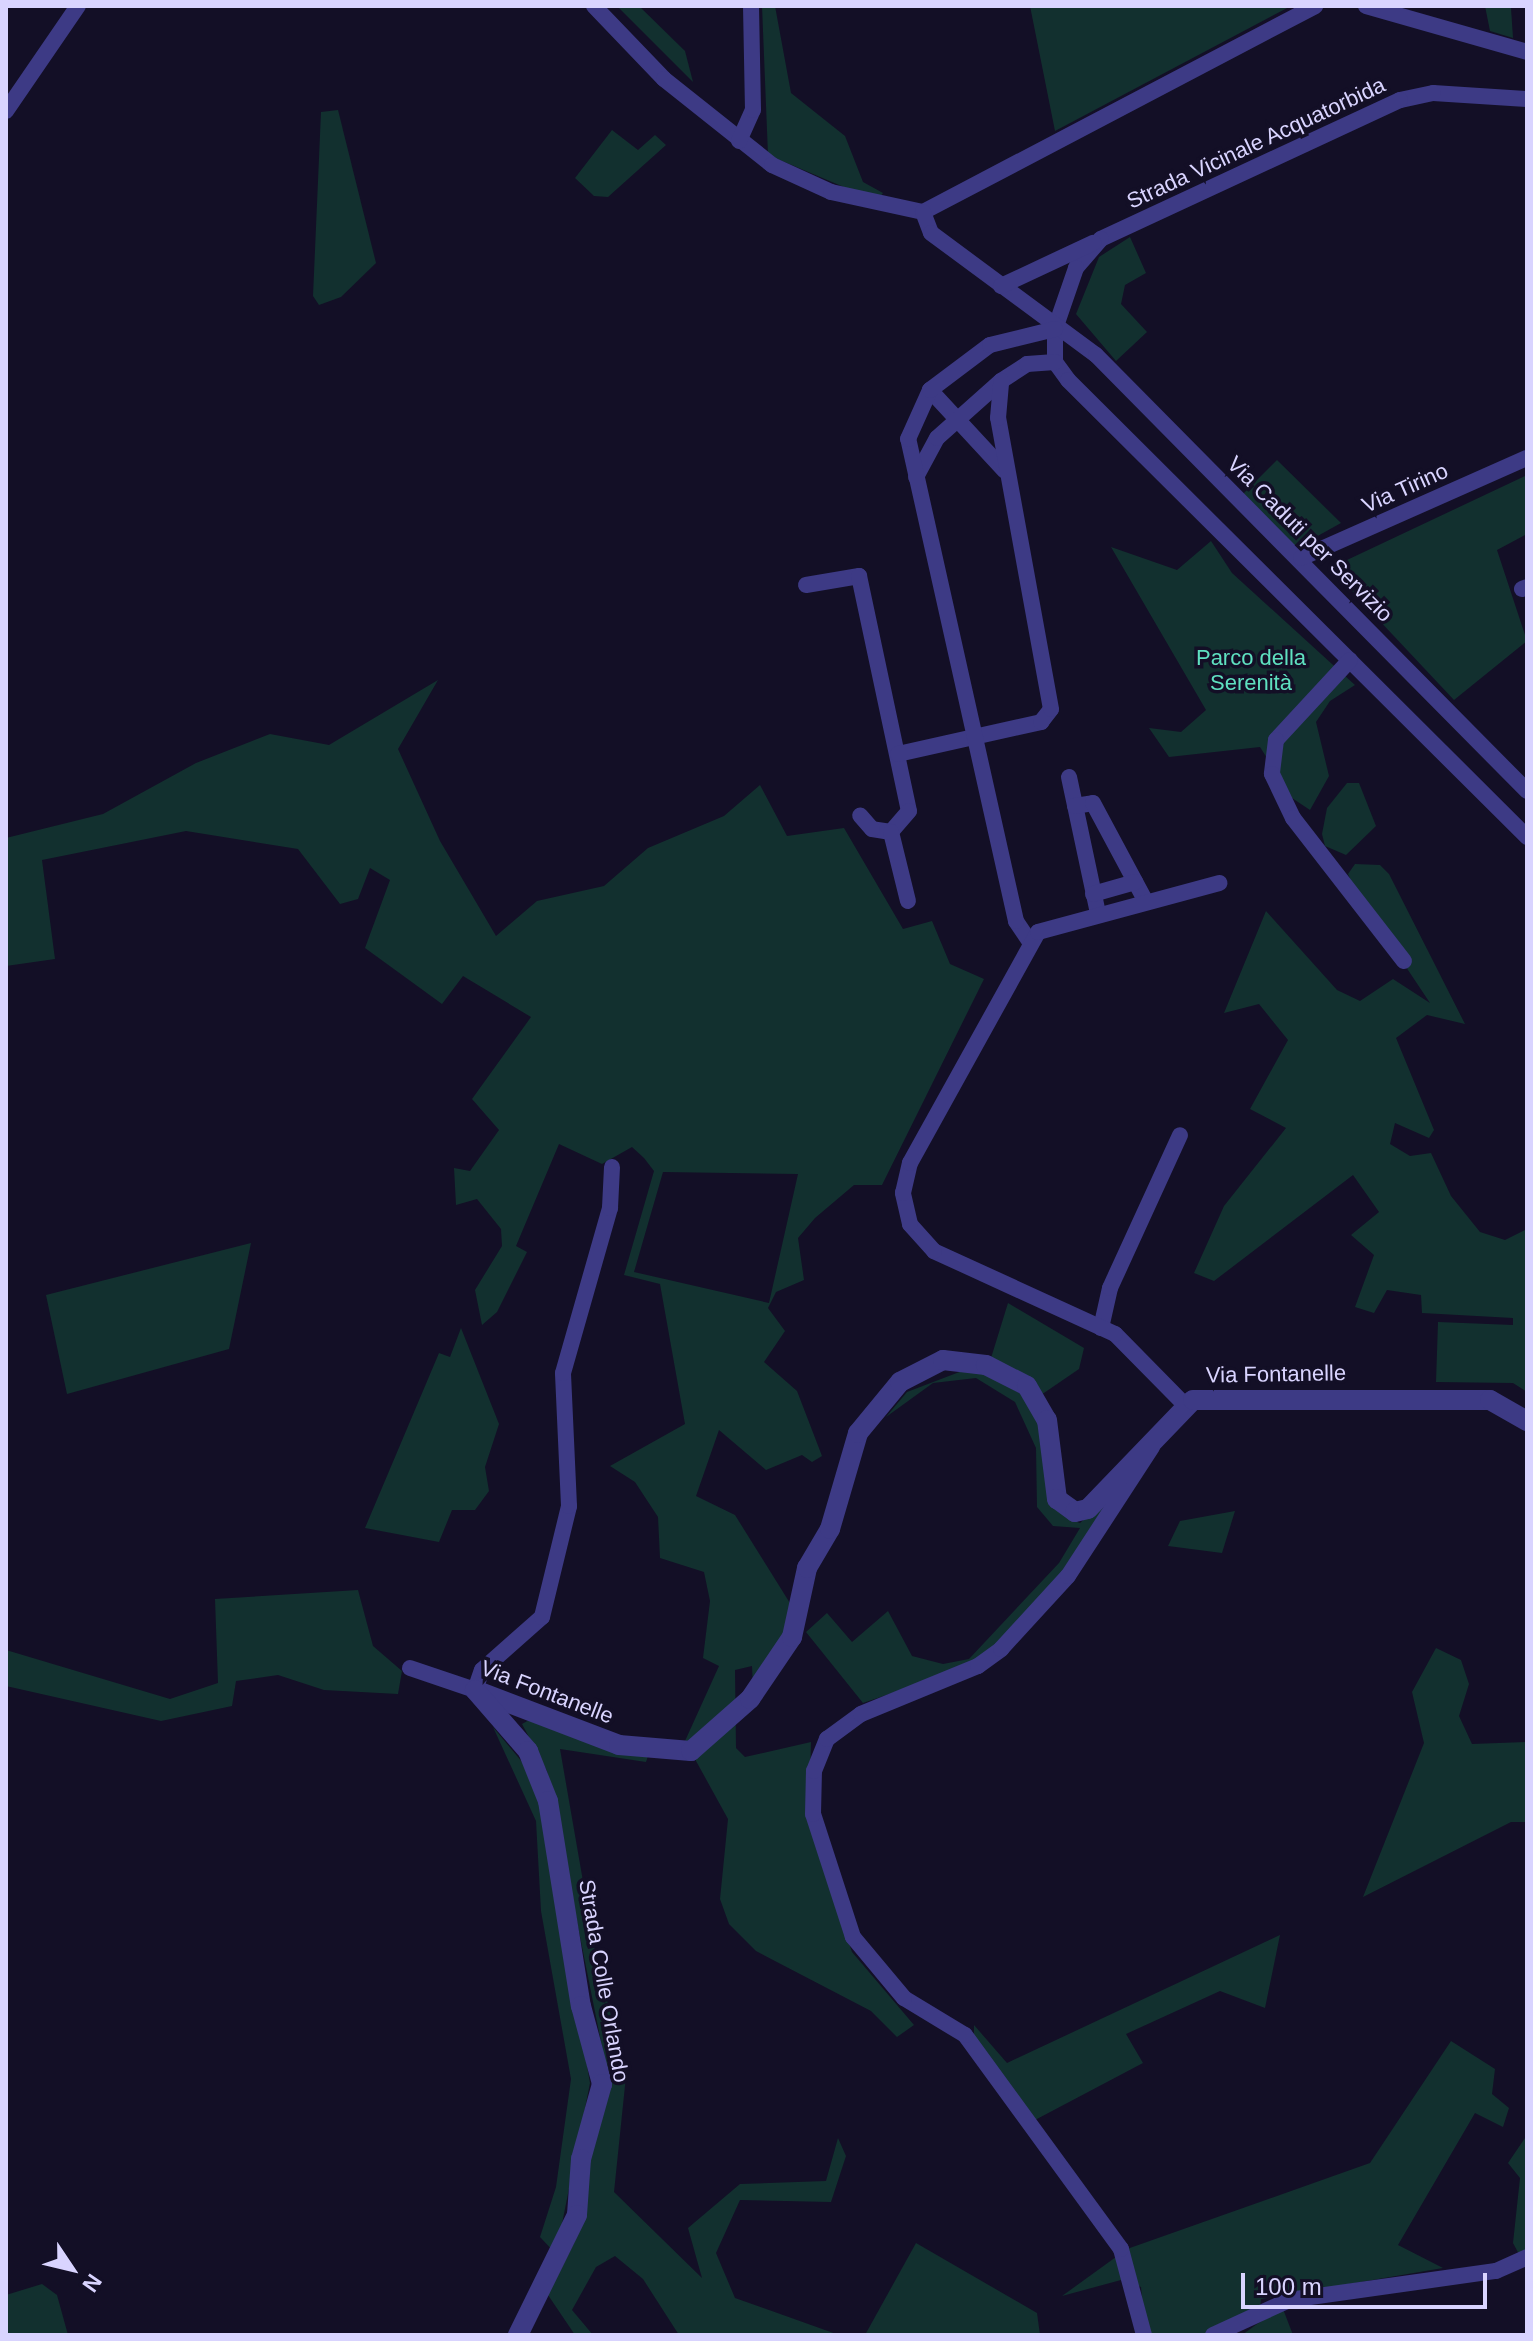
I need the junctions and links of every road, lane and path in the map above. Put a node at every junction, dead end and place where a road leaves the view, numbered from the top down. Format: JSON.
{"nodes":[{"id":1,"x":78,"y":6,"type":"edge"},
{"id":2,"x":594,"y":6,"type":"edge"},
{"id":3,"x":751,"y":6,"type":"edge"},
{"id":4,"x":1315,"y":6,"type":"edge"},
{"id":5,"x":1366,"y":6,"type":"edge"},
{"id":6,"x":1527,"y":52,"type":"edge"},
{"id":7,"x":1527,"y":99,"type":"edge"},
{"id":8,"x":6,"y":111,"type":"edge"},
{"id":9,"x":739,"y":141,"type":"junction"},
{"id":10,"x":923,"y":212,"type":"junction"},
{"id":11,"x":1101,"y":239,"type":"junction"},
{"id":12,"x":998,"y":283,"type":"junction"},
{"id":13,"x":1055,"y":329,"type":"junction"},
{"id":14,"x":1055,"y":362,"type":"junction"},
{"id":15,"x":1001,"y":381,"type":"junction"},
{"id":16,"x":930,"y":390,"type":"junction"},
{"id":17,"x":959,"y":419,"type":"junction"},
{"id":18,"x":1527,"y":458,"type":"edge"},
{"id":19,"x":1009,"y":476,"type":"junction"},
{"id":20,"x":915,"y":477,"type":"junction"},
{"id":21,"x":1301,"y":558,"type":"junction"},
{"id":22,"x":806,"y":585,"type":"dead end"},
{"id":23,"x":1350,"y":660,"type":"junction"},
{"id":24,"x":975,"y":736,"type":"junction"},
{"id":25,"x":898,"y":754,"type":"junction"},
{"id":26,"x":1069,"y":777,"type":"dead end"},
{"id":27,"x":1527,"y":791,"type":"edge"},
{"id":28,"x":1075,"y":806,"type":"junction"},
{"id":29,"x":860,"y":815,"type":"dead end"},
{"id":30,"x":891,"y":832,"type":"junction"},
{"id":31,"x":1527,"y":837,"type":"edge"},
{"id":32,"x":1135,"y":882,"type":"junction"},
{"id":33,"x":1220,"y":883,"type":"dead end"},
{"id":34,"x":1093,"y":894,"type":"junction"},
{"id":35,"x":908,"y":901,"type":"dead end"},
{"id":36,"x":1146,"y":902,"type":"junction"},
{"id":37,"x":1098,"y":914,"type":"junction"},
{"id":38,"x":1030,"y":942,"type":"junction"},
{"id":39,"x":1404,"y":961,"type":"dead end"},
{"id":40,"x":1180,"y":1135,"type":"dead end"},
{"id":41,"x":612,"y":1167,"type":"dead end"},
{"id":42,"x":1101,"y":1328,"type":"junction"},
{"id":43,"x":1184,"y":1404,"type":"junction"},
{"id":44,"x":1527,"y":1421,"type":"edge"},
{"id":45,"x":1153,"y":1436,"type":"junction"},
{"id":46,"x":410,"y":1668,"type":"dead end"},
{"id":47,"x":475,"y":1690,"type":"junction"},
{"id":48,"x":1527,"y":2257,"type":"edge"},
{"id":49,"x":518,"y":2335,"type":"edge"},
{"id":50,"x":1144,"y":2335,"type":"edge"},
{"id":51,"x":1213,"y":2335,"type":"edge"}],
"edges":[{"from":1,"to":8,"type":"street"},
{"from":2,"to":9,"type":"street"},
{"from":3,"to":9,"type":"street"},
{"from":4,"to":10,"type":"street"},
{"from":5,"to":6,"type":"street"},
{"from":7,"to":11,"type":"street","name":"Strada Vicinale Acquatorbida"},
{"from":9,"to":10,"type":"street"},
{"from":10,"to":12,"type":"street","name":"Via Caduti per Servizio"},
{"from":11,"to":12,"type":"street","name":"Strada Vicinale Acquatorbida"},
{"from":11,"to":13,"type":"street","name":"Strada Vicinale Acquatorbida"},
{"from":12,"to":13,"type":"street","name":"Via Caduti per Servizio"},
{"from":13,"to":14,"type":"street"},
{"from":13,"to":16,"type":"street"},
{"from":13,"to":21,"type":"street","name":"Via Caduti per Servizio"},
{"from":14,"to":15,"type":"street"},
{"from":14,"to":23,"type":"street"},
{"from":15,"to":17,"type":"street"},
{"from":15,"to":19,"type":"street"},
{"from":16,"to":17,"type":"street"},
{"from":16,"to":20,"type":"street"},
{"from":17,"to":19,"type":"street"},
{"from":17,"to":20,"type":"street"},
{"from":18,"to":21,"type":"street","name":"Via Tirino"},
{"from":19,"to":24,"type":"street"},
{"from":20,"to":24,"type":"street"},
{"from":21,"to":27,"type":"street","name":"Via Caduti per Servizio"},
{"from":22,"to":25,"type":"street"},
{"from":23,"to":31,"type":"street"},
{"from":23,"to":39,"type":"street"},
{"from":24,"to":25,"type":"street"},
{"from":24,"to":38,"type":"street"},
{"from":25,"to":30,"type":"street"},
{"from":26,"to":28,"type":"street"},
{"from":28,"to":32,"type":"street"},
{"from":28,"to":34,"type":"street"},
{"from":29,"to":30,"type":"street"},
{"from":30,"to":35,"type":"street"},
{"from":32,"to":34,"type":"street"},
{"from":32,"to":36,"type":"street"},
{"from":33,"to":36,"type":"street"},
{"from":34,"to":37,"type":"street"},
{"from":36,"to":37,"type":"street"},
{"from":37,"to":38,"type":"street"},
{"from":38,"to":42,"type":"street"},
{"from":40,"to":42,"type":"street"},
{"from":41,"to":47,"type":"street"},
{"from":42,"to":43,"type":"street"},
{"from":43,"to":44,"type":"street","name":"Via Fontanelle"},
{"from":43,"to":45,"type":"street","name":"Via Fontanelle"},
{"from":45,"to":47,"type":"street","name":"Via Fontanelle"},
{"from":45,"to":50,"type":"street"},
{"from":46,"to":47,"type":"street","name":"Via Fontanelle"},
{"from":47,"to":49,"type":"street","name":"Strada Colle Orlando"},
{"from":48,"to":51,"type":"street"}]}
